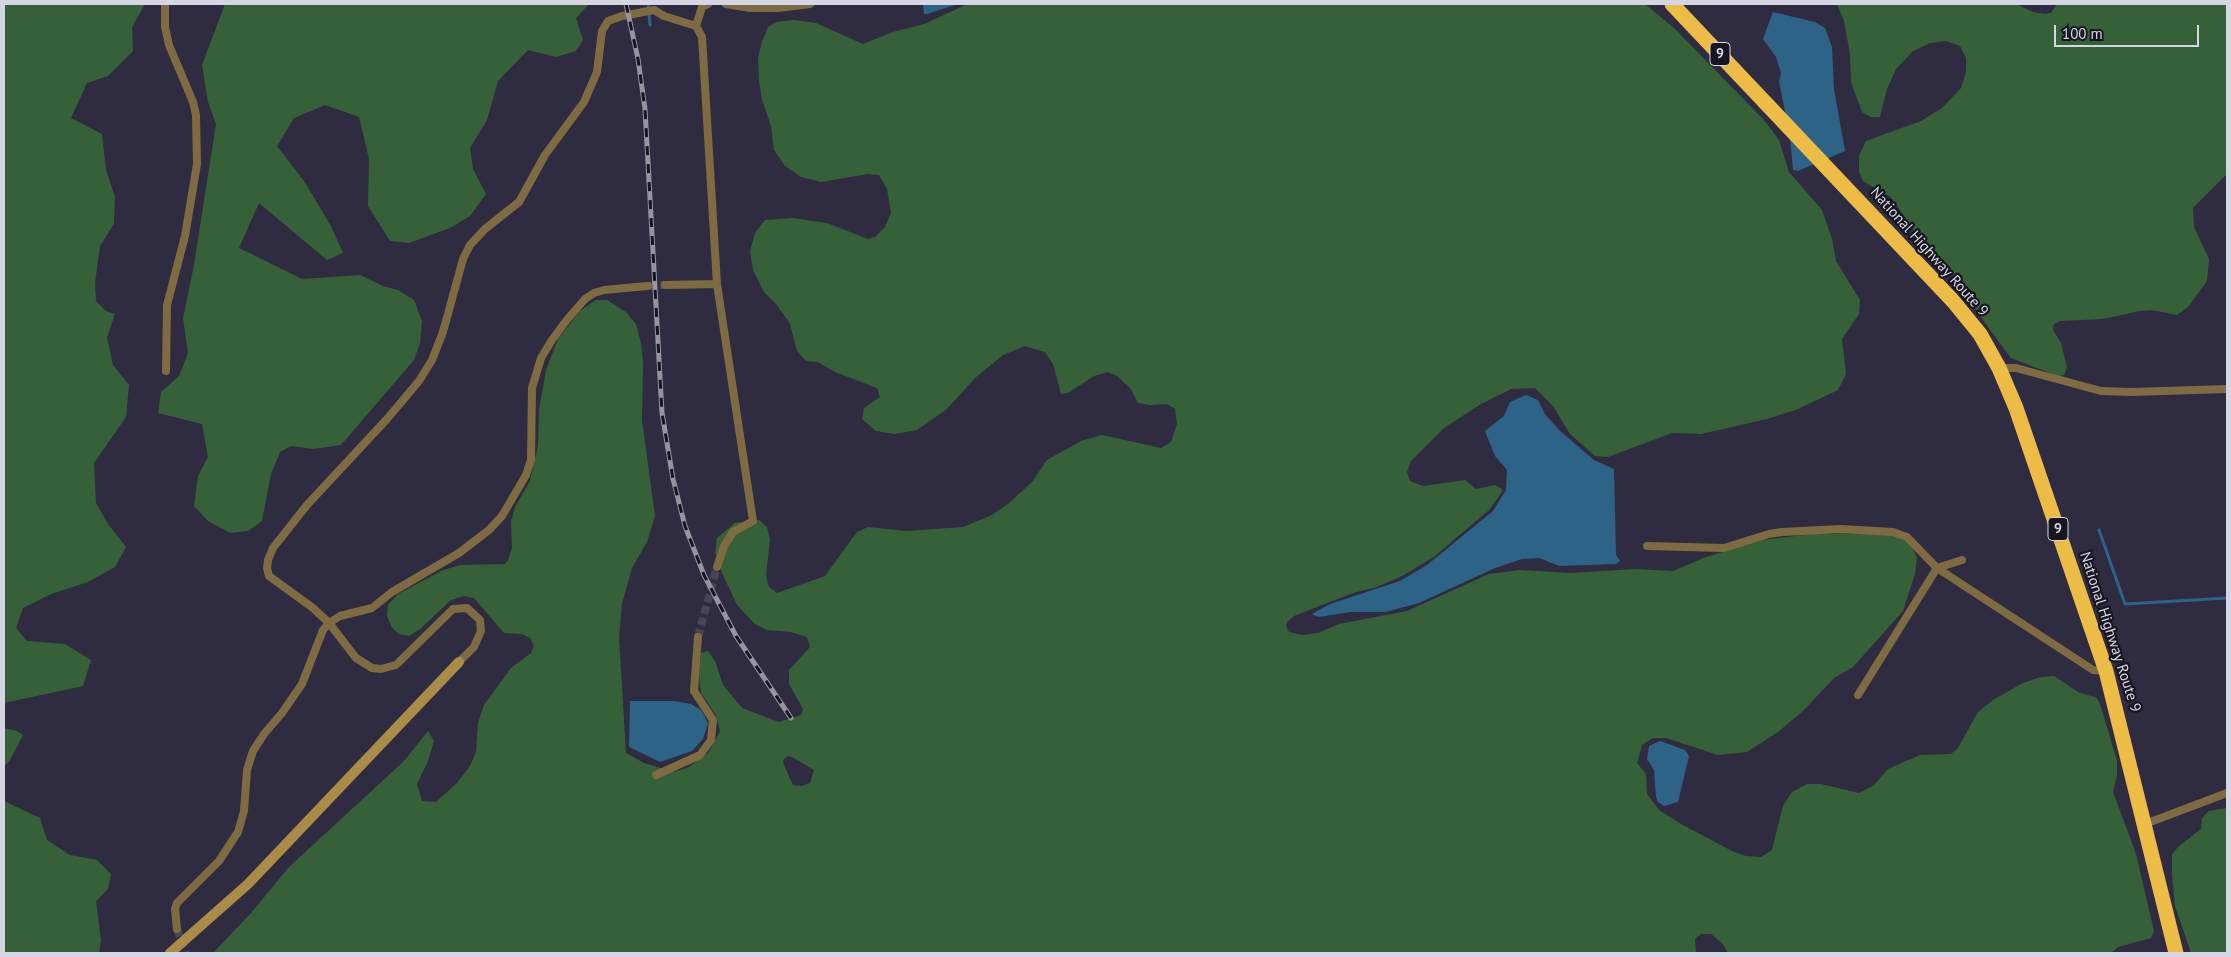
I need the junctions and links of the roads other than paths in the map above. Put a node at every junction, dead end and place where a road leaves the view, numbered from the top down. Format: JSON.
{"nodes":[{"id":1,"x":165,"y":4,"type":"edge"},
{"id":2,"x":705,"y":4,"type":"edge"},
{"id":3,"x":726,"y":4,"type":"edge"},
{"id":4,"x":810,"y":4,"type":"edge"},
{"id":5,"x":1672,"y":4,"type":"edge"},
{"id":6,"x":751,"y":6,"type":"edge"},
{"id":7,"x":654,"y":7,"type":"edge"},
{"id":8,"x":696,"y":26,"type":"junction"},
{"id":9,"x":717,"y":284,"type":"junction"},
{"id":10,"x":665,"y":285,"type":"tunnel mouth"},
{"id":11,"x":648,"y":286,"type":"tunnel mouth"},
{"id":12,"x":1999,"y":368,"type":"junction"},
{"id":13,"x":166,"y":370,"type":"dead end"},
{"id":14,"x":2227,"y":389,"type":"edge"},
{"id":15,"x":1647,"y":546,"type":"dead end"},
{"id":16,"x":1962,"y":560,"type":"dead end"},
{"id":17,"x":718,"y":567,"type":"tunnel mouth"},
{"id":18,"x":1937,"y":568,"type":"junction"},
{"id":19,"x":329,"y":623,"type":"junction"},
{"id":20,"x":698,"y":637,"type":"tunnel mouth"},
{"id":21,"x":459,"y":662,"type":"joint"},
{"id":22,"x":2106,"y":671,"type":"junction"},
{"id":23,"x":1858,"y":695,"type":"dead end"},
{"id":24,"x":656,"y":775,"type":"dead end"},
{"id":25,"x":2227,"y":793,"type":"edge"},
{"id":26,"x":2145,"y":824,"type":"junction"},
{"id":27,"x":177,"y":929,"type":"tunnel mouth"},
{"id":28,"x":170,"y":953,"type":"edge"},
{"id":29,"x":2176,"y":953,"type":"edge"}],
"edges":[{"from":1,"to":13,"type":"street"},
{"from":2,"to":8,"type":"street"},
{"from":3,"to":6,"type":"street"},
{"from":4,"to":6,"type":"street"},
{"from":5,"to":12,"type":"highway","name":"National Highway Route 9","number":"9"},
{"from":7,"to":8,"type":"street"},
{"from":7,"to":19,"type":"street"},
{"from":8,"to":9,"type":"street"},
{"from":9,"to":10,"type":"street"},
{"from":9,"to":17,"type":"street"},
{"from":11,"to":19,"type":"street"},
{"from":12,"to":14,"type":"street"},
{"from":12,"to":22,"type":"highway","name":"National Highway Route 9","number":"9"},
{"from":15,"to":18,"type":"street"},
{"from":16,"to":18,"type":"street"},
{"from":18,"to":22,"type":"street"},
{"from":18,"to":23,"type":"street"},
{"from":19,"to":21,"type":"street"},
{"from":19,"to":27,"type":"street"},
{"from":20,"to":24,"type":"street"},
{"from":21,"to":28,"type":"street"},
{"from":22,"to":26,"type":"highway","name":"National Highway Route 9","number":"9"},
{"from":25,"to":26,"type":"street"},
{"from":26,"to":29,"type":"highway","name":"National Highway Route 9","number":"9"}]}
